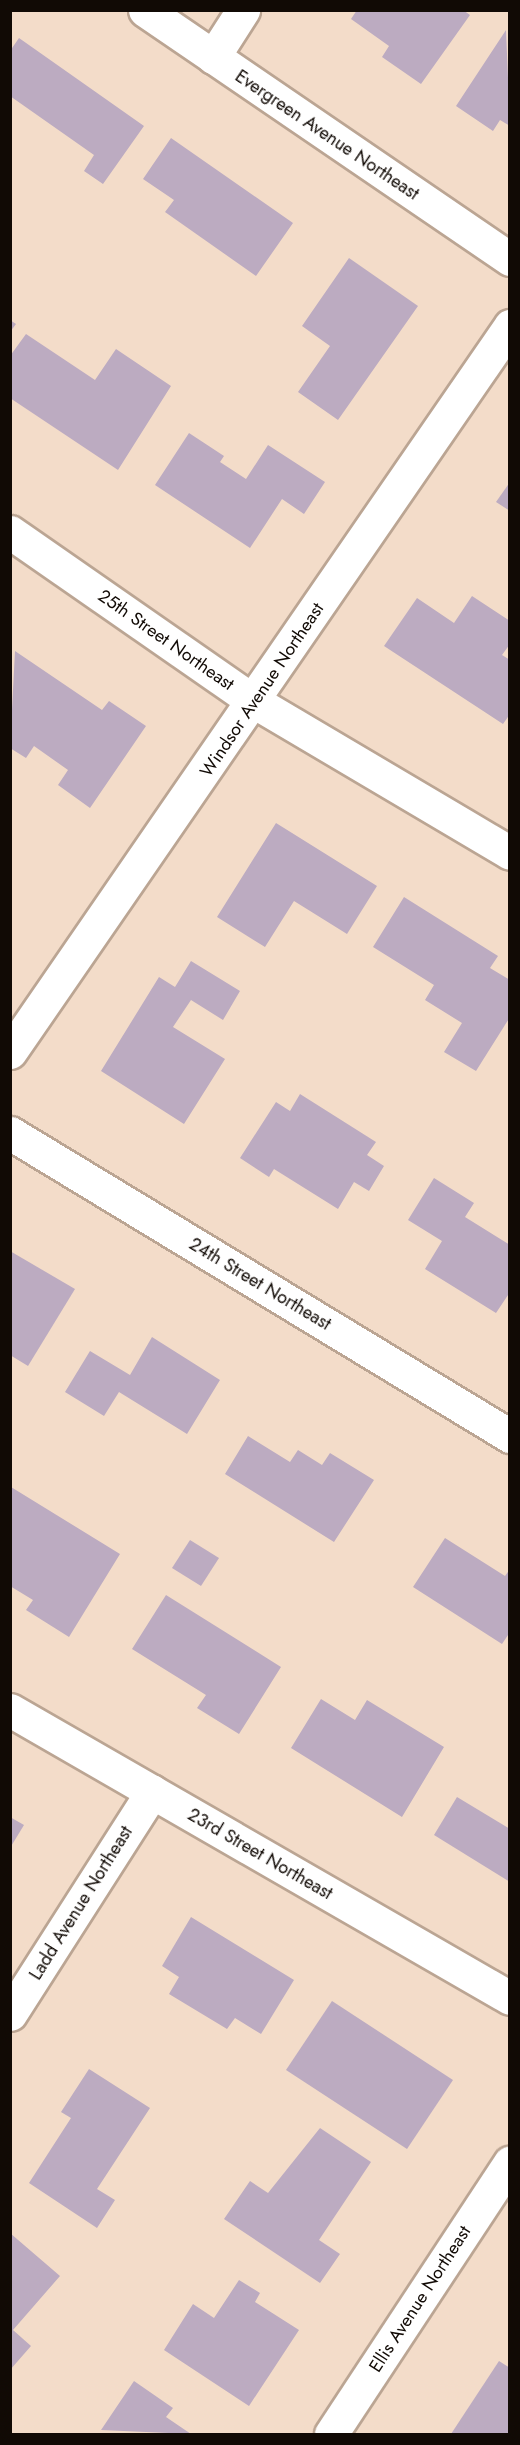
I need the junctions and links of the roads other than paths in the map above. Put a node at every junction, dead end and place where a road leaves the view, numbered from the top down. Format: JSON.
{"nodes":[{"id":1,"x":145,"y":10,"type":"edge"},
{"id":2,"x":243,"y":10,"type":"edge"},
{"id":3,"x":213,"y":57,"type":"junction"},
{"id":4,"x":510,"y":259,"type":"edge"},
{"id":5,"x":510,"y":326,"type":"edge"},
{"id":6,"x":10,"y":532,"type":"edge"},
{"id":7,"x":255,"y":702,"type":"junction"},
{"id":8,"x":510,"y":853,"type":"edge"},
{"id":9,"x":10,"y":1052,"type":"edge"},
{"id":10,"x":10,"y":1133,"type":"edge"},
{"id":11,"x":510,"y":1436,"type":"edge"},
{"id":12,"x":10,"y":1710,"type":"edge"},
{"id":13,"x":152,"y":1792,"type":"junction"},
{"id":14,"x":510,"y":1998,"type":"edge"},
{"id":15,"x":10,"y":2014,"type":"edge"},
{"id":16,"x":510,"y":2163,"type":"edge"},
{"id":17,"x":330,"y":2434,"type":"edge"}],
"edges":[{"from":1,"to":3,"type":"street","name":"Evergreen Avenue Northeast"},
{"from":2,"to":3,"type":"street"},
{"from":3,"to":4,"type":"street","name":"Evergreen Avenue Northeast"},
{"from":5,"to":7,"type":"street","name":"Windsor Avenue Northeast"},
{"from":6,"to":7,"type":"street","name":"25th Street Northeast"},
{"from":7,"to":8,"type":"street","name":"25th Street Northeast"},
{"from":7,"to":9,"type":"street","name":"Windsor Avenue Northeast"},
{"from":10,"to":11,"type":"street","name":"24th Street Northeast"},
{"from":12,"to":13,"type":"street","name":"23rd Street Northeast"},
{"from":13,"to":14,"type":"street","name":"23rd Street Northeast"},
{"from":13,"to":15,"type":"street","name":"Ladd Avenue Northeast"},
{"from":16,"to":17,"type":"street","name":"Ellis Avenue Northeast"}]}
